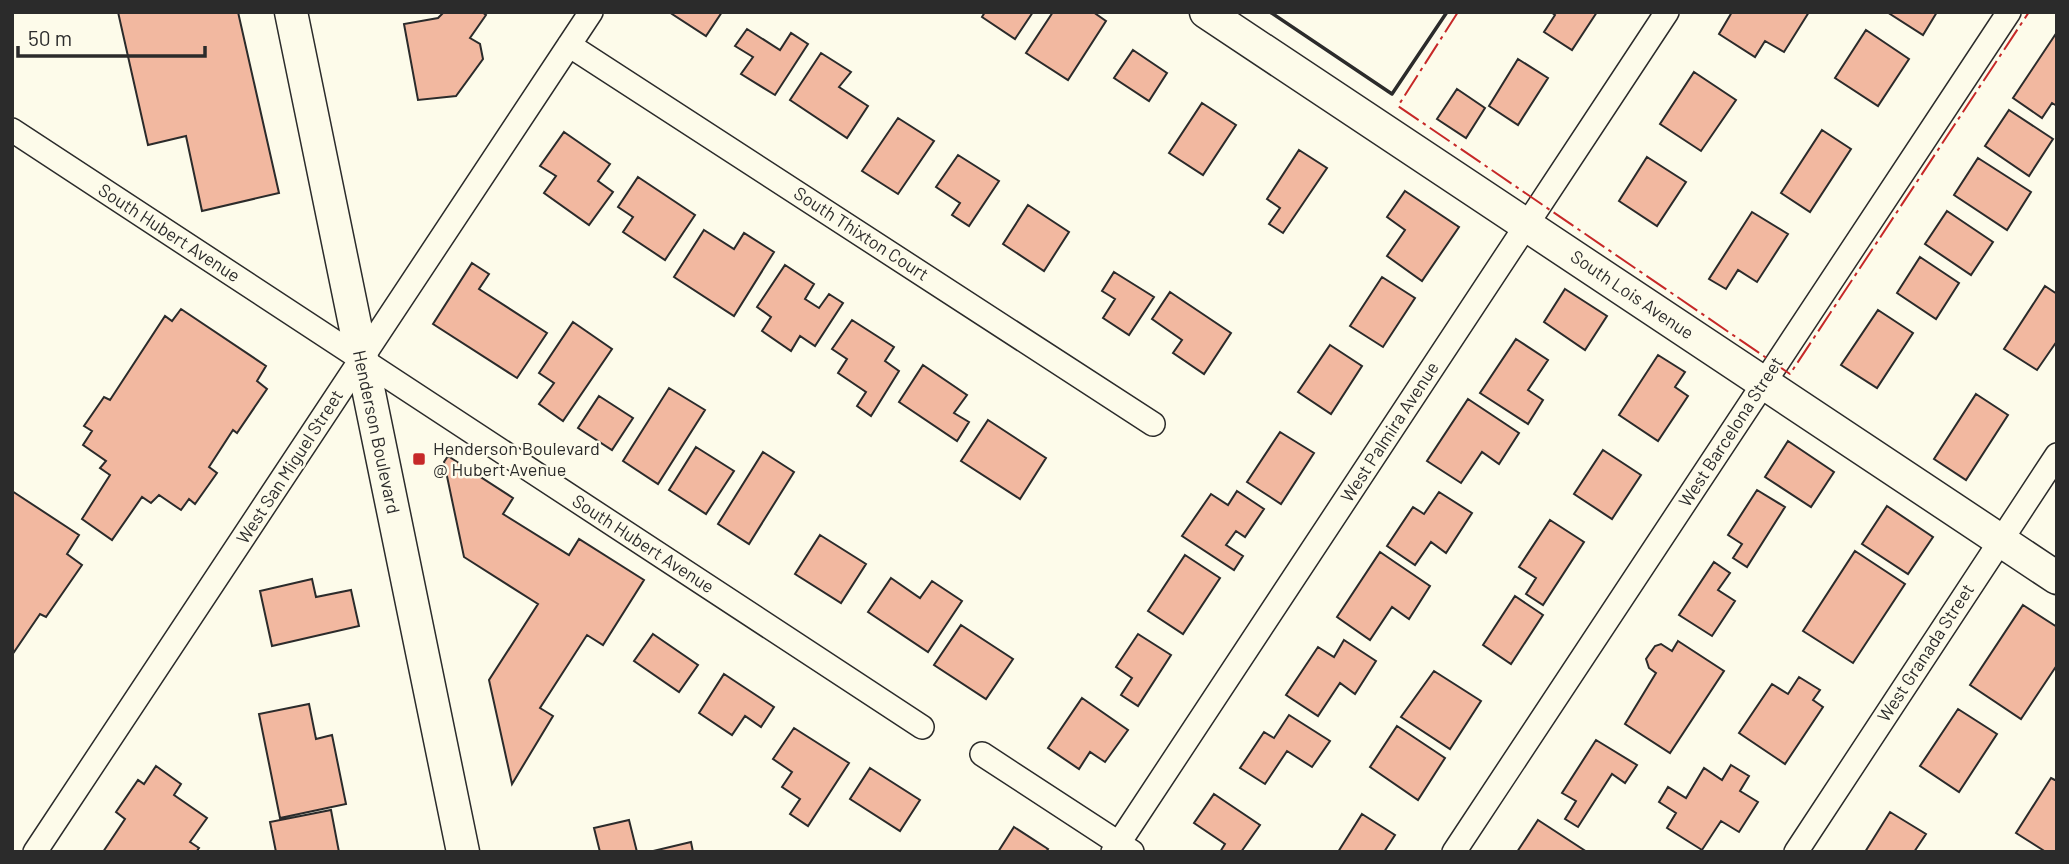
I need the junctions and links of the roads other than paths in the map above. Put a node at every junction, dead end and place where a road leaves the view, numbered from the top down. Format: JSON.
{"nodes":[{"id":1,"x":291,"y":12,"type":"edge"},
{"id":2,"x":591,"y":12,"type":"edge"},
{"id":3,"x":1206,"y":12,"type":"edge"},
{"id":4,"x":1667,"y":12,"type":"edge"},
{"id":5,"x":2009,"y":12,"type":"edge"},
{"id":6,"x":569,"y":45,"type":"junction"},
{"id":7,"x":12,"y":130,"type":"edge"},
{"id":8,"x":1527,"y":225,"type":"junction"},
{"id":9,"x":361,"y":359,"type":"junction"},
{"id":10,"x":1764,"y":383,"type":"junction"},
{"id":11,"x":1153,"y":424,"type":"dead end"},
{"id":12,"x":2057,"y":455,"type":"edge"},
{"id":13,"x":2000,"y":541,"type":"junction"},
{"id":14,"x":2057,"y":578,"type":"edge"},
{"id":15,"x":922,"y":727,"type":"dead end"},
{"id":16,"x":982,"y":754,"type":"dead end"},
{"id":17,"x":1121,"y":849,"type":"edge"},
{"id":18,"x":34,"y":852,"type":"edge"},
{"id":19,"x":463,"y":852,"type":"edge"},
{"id":20,"x":1454,"y":852,"type":"edge"},
{"id":21,"x":1796,"y":852,"type":"edge"}],
"edges":[{"from":1,"to":9,"type":"street","name":"Henderson Boulevard"},
{"from":2,"to":6,"type":"street","name":"West San Miguel Street"},
{"from":3,"to":8,"type":"street","name":"South Lois Avenue"},
{"from":4,"to":8,"type":"street","name":"West Palmira Avenue"},
{"from":5,"to":10,"type":"street","name":"West Barcelona Street"},
{"from":6,"to":9,"type":"street","name":"West San Miguel Street"},
{"from":6,"to":11,"type":"street","name":"South Thixton Court"},
{"from":7,"to":9,"type":"street","name":"South Hubert Avenue"},
{"from":8,"to":10,"type":"street","name":"South Lois Avenue"},
{"from":8,"to":17,"type":"street","name":"West Palmira Avenue"},
{"from":9,"to":15,"type":"street","name":"South Hubert Avenue"},
{"from":9,"to":18,"type":"street","name":"West San Miguel Street"},
{"from":9,"to":19,"type":"street","name":"Henderson Boulevard"},
{"from":10,"to":13,"type":"street","name":"South Lois Avenue"},
{"from":10,"to":20,"type":"street","name":"West Barcelona Street"},
{"from":12,"to":13,"type":"street","name":"West Granada Street"},
{"from":13,"to":14,"type":"street","name":"South Lois Avenue"},
{"from":13,"to":21,"type":"street","name":"West Granada Street"},
{"from":16,"to":17,"type":"street"}]}
